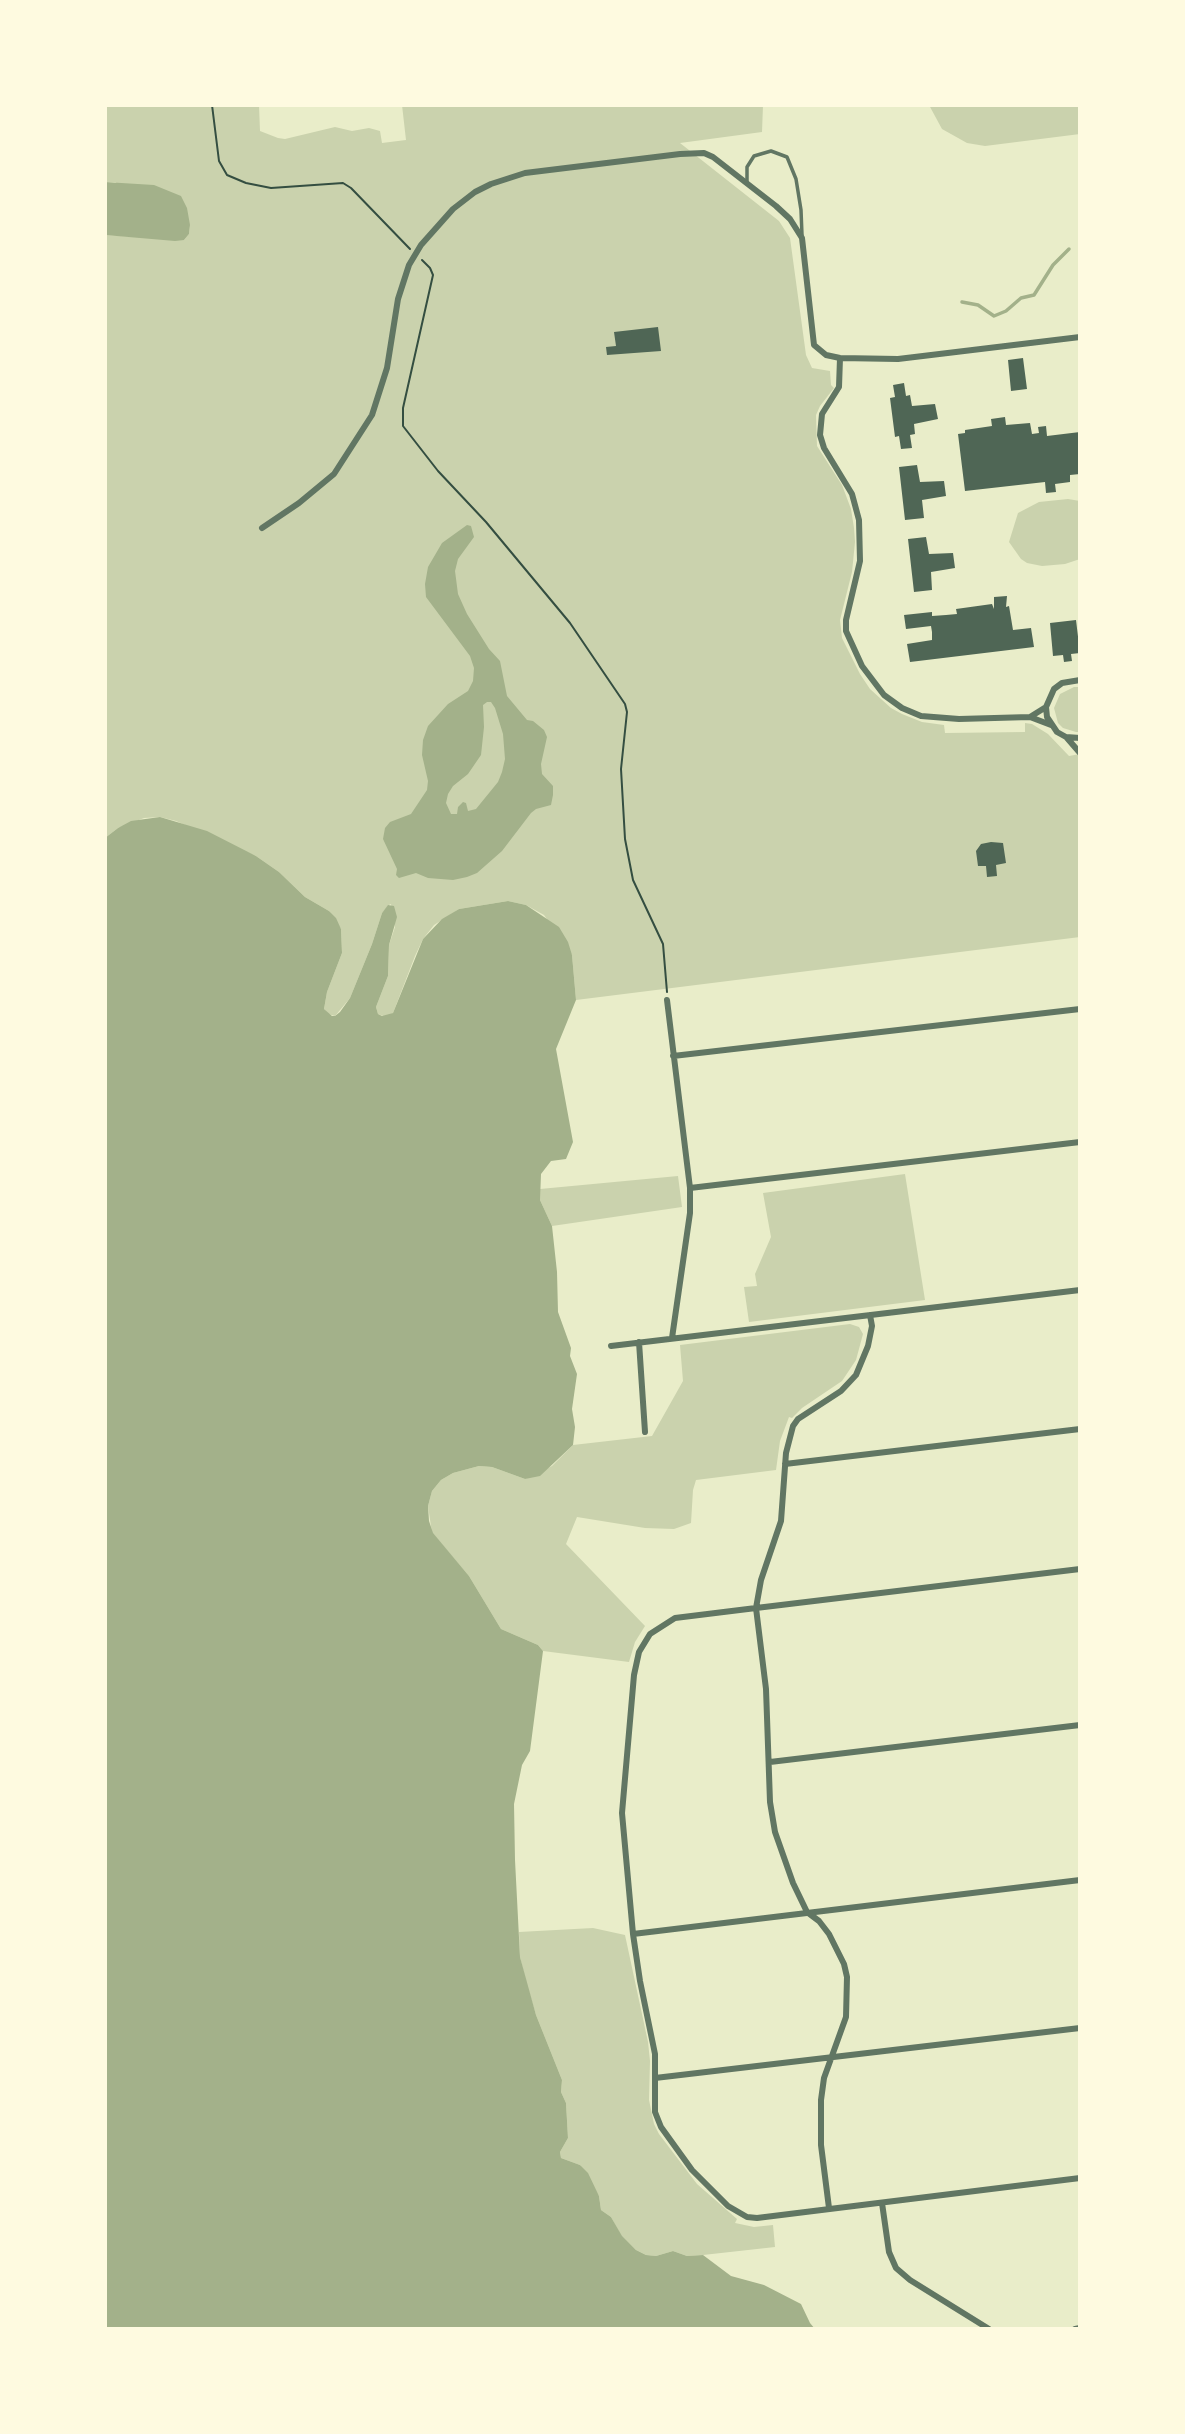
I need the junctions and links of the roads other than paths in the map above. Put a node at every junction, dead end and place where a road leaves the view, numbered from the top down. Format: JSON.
{"nodes":[{"id":1,"x":748,"y":185,"type":"junction"},
{"id":2,"x":802,"y":238,"type":"junction"},
{"id":3,"x":1080,"y":337,"type":"edge"},
{"id":4,"x":840,"y":358,"type":"junction"},
{"id":5,"x":262,"y":528,"type":"dead end"},
{"id":6,"x":1080,"y":680,"type":"edge"},
{"id":7,"x":1046,"y":707,"type":"junction"},
{"id":8,"x":1030,"y":717,"type":"junction"},
{"id":9,"x":1051,"y":725,"type":"junction"},
{"id":10,"x":1066,"y":737,"type":"junction"},
{"id":11,"x":1080,"y":738,"type":"edge"},
{"id":12,"x":1080,"y":753,"type":"edge"},
{"id":13,"x":667,"y":1000,"type":"road end"},
{"id":14,"x":1080,"y":1009,"type":"edge"},
{"id":15,"x":673,"y":1056,"type":"junction"},
{"id":16,"x":1080,"y":1142,"type":"edge"},
{"id":17,"x":690,"y":1188,"type":"junction"},
{"id":18,"x":1080,"y":1290,"type":"edge"},
{"id":19,"x":870,"y":1315,"type":"junction"},
{"id":20,"x":672,"y":1338,"type":"junction"},
{"id":21,"x":639,"y":1342,"type":"junction"},
{"id":22,"x":611,"y":1346,"type":"dead end"},
{"id":23,"x":1080,"y":1429,"type":"edge"},
{"id":24,"x":645,"y":1432,"type":"dead end"},
{"id":25,"x":785,"y":1464,"type":"junction"},
{"id":26,"x":1080,"y":1569,"type":"edge"},
{"id":27,"x":757,"y":1608,"type":"junction"},
{"id":28,"x":1080,"y":1725,"type":"edge"},
{"id":29,"x":770,"y":1762,"type":"junction"},
{"id":30,"x":1080,"y":1880,"type":"edge"},
{"id":31,"x":807,"y":1912,"type":"junction"},
{"id":32,"x":633,"y":1934,"type":"junction"},
{"id":33,"x":1080,"y":2028,"type":"edge"},
{"id":34,"x":831,"y":2059,"type":"junction"},
{"id":35,"x":656,"y":2078,"type":"junction"},
{"id":36,"x":1080,"y":2178,"type":"edge"},
{"id":37,"x":882,"y":2203,"type":"junction"},
{"id":38,"x":829,"y":2208,"type":"junction"},
{"id":39,"x":989,"y":2329,"type":"edge"}],
"edges":[{"from":1,"to":2,"type":"street"},
{"from":1,"to":2,"type":"lane"},
{"from":1,"to":5,"type":"street"},
{"from":2,"to":4,"type":"street"},
{"from":3,"to":4,"type":"street"},
{"from":4,"to":8,"type":"street"},
{"from":6,"to":7,"type":"street"},
{"from":7,"to":8,"type":"street"},
{"from":7,"to":9,"type":"street"},
{"from":8,"to":9,"type":"street"},
{"from":9,"to":10,"type":"street"},
{"from":10,"to":11,"type":"street"},
{"from":10,"to":12,"type":"street"},
{"from":13,"to":15,"type":"street"},
{"from":14,"to":15,"type":"street"},
{"from":15,"to":17,"type":"street"},
{"from":16,"to":17,"type":"street"},
{"from":17,"to":20,"type":"street"},
{"from":18,"to":19,"type":"street"},
{"from":19,"to":20,"type":"street"},
{"from":19,"to":25,"type":"street"},
{"from":20,"to":21,"type":"street"},
{"from":21,"to":22,"type":"street"},
{"from":21,"to":24,"type":"street"},
{"from":23,"to":25,"type":"street"},
{"from":25,"to":27,"type":"street"},
{"from":26,"to":27,"type":"street"},
{"from":27,"to":29,"type":"street"},
{"from":27,"to":32,"type":"street"},
{"from":28,"to":29,"type":"street"},
{"from":29,"to":31,"type":"street"},
{"from":30,"to":31,"type":"street"},
{"from":31,"to":32,"type":"street"},
{"from":31,"to":34,"type":"street"},
{"from":32,"to":35,"type":"street"},
{"from":33,"to":34,"type":"street"},
{"from":34,"to":35,"type":"street"},
{"from":34,"to":38,"type":"street"},
{"from":35,"to":38,"type":"street"},
{"from":36,"to":37,"type":"street"},
{"from":37,"to":38,"type":"street"},
{"from":37,"to":39,"type":"street"}]}
